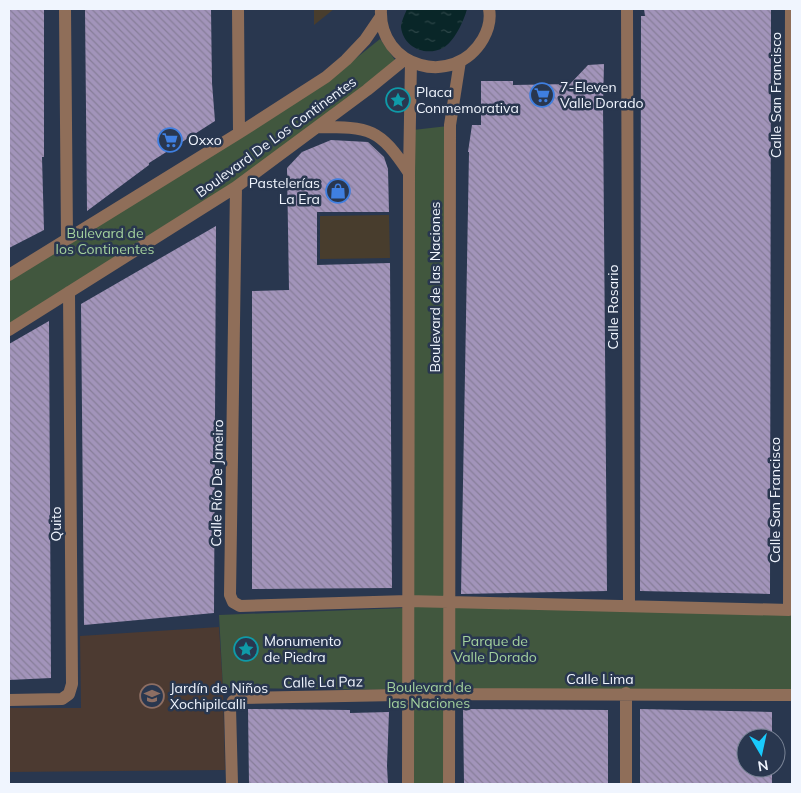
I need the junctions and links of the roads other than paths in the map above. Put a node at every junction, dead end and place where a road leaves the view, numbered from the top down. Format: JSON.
{"nodes":[{"id":1,"x":65,"y":9,"type":"edge"},
{"id":2,"x":238,"y":9,"type":"edge"},
{"id":3,"x":627,"y":9,"type":"edge"},
{"id":4,"x":791,"y":9,"type":"edge"},
{"id":5,"x":492,"y":10,"type":"edge"},
{"id":6,"x":381,"y":13,"type":"edge"},
{"id":7,"x":408,"y":60,"type":"junction"},
{"id":8,"x":460,"y":61,"type":"junction"},
{"id":9,"x":318,"y":127,"type":"junction"},
{"id":10,"x":240,"y":133,"type":"junction"},
{"id":11,"x":409,"y":173,"type":"junction"},
{"id":12,"x":236,"y":187,"type":"junction"},
{"id":13,"x":67,"y":237,"type":"junction"},
{"id":14,"x":9,"y":275,"type":"edge"},
{"id":15,"x":69,"y":292,"type":"junction"},
{"id":16,"x":9,"y":330,"type":"edge"},
{"id":17,"x":791,"y":344,"type":"edge"},
{"id":18,"x":408,"y":601,"type":"junction"},
{"id":19,"x":449,"y":601,"type":"junction"},
{"id":20,"x":629,"y":606,"type":"junction"},
{"id":21,"x":626,"y":693,"type":"junction"},
{"id":22,"x":450,"y":694,"type":"junction"},
{"id":23,"x":792,"y":695,"type":"edge"},
{"id":24,"x":407,"y":696,"type":"junction"},
{"id":25,"x":9,"y":700,"type":"edge"},
{"id":26,"x":232,"y":784,"type":"edge"},
{"id":27,"x":408,"y":784,"type":"edge"},
{"id":28,"x":449,"y":784,"type":"edge"},
{"id":29,"x":626,"y":784,"type":"edge"}],
"edges":[{"from":1,"to":13,"type":"street"},
{"from":2,"to":10,"type":"street"},
{"from":3,"to":20,"type":"street","name":"Calle Rosario"},
{"from":4,"to":17,"type":"street","name":"Calle San Francisco"},
{"from":5,"to":8,"type":"street"},
{"from":6,"to":7,"type":"street"},
{"from":6,"to":10,"type":"street","name":"Boulevard De Los Continentes"},
{"from":7,"to":8,"type":"street"},
{"from":7,"to":9,"type":"street","name":"Boulevard De Los Continentes"},
{"from":7,"to":11,"type":"street","name":"Boulevard de las Naciones"},
{"from":8,"to":19,"type":"street","name":"Boulevard de las Naciones"},
{"from":9,"to":11,"type":"street"},
{"from":9,"to":12,"type":"street","name":"Boulevard De Los Continentes"},
{"from":10,"to":13,"type":"street","name":"Boulevard De Los Continentes"},
{"from":11,"to":18,"type":"street","name":"Boulevard de las Naciones"},
{"from":12,"to":15,"type":"street","name":"Boulevard De Los Continentes"},
{"from":12,"to":18,"type":"street","name":"Calle Río De Janeiro"},
{"from":13,"to":14,"type":"street","name":"Boulevard De Los Continentes"},
{"from":15,"to":16,"type":"street","name":"Boulevard De Los Continentes"},
{"from":15,"to":25,"type":"street","name":"Quito"},
{"from":17,"to":20,"type":"street","name":"Calle San Francisco"},
{"from":18,"to":19,"type":"street","name":"Calle San Francisco"},
{"from":18,"to":24,"type":"street","name":"Boulevard de las Naciones"},
{"from":19,"to":20,"type":"street","name":"Calle San Francisco"},
{"from":19,"to":22,"type":"street","name":"Boulevard de las Naciones"},
{"from":21,"to":22,"type":"street","name":"Calle Lima"},
{"from":21,"to":23,"type":"street","name":"Calle Lima"},
{"from":21,"to":29,"type":"street"},
{"from":22,"to":24,"type":"street","name":"Calle Lima"},
{"from":22,"to":28,"type":"street","name":"Boulevard de las Naciones"},
{"from":24,"to":26,"type":"street","name":"Calle La Paz"},
{"from":24,"to":27,"type":"street","name":"Boulevard de las Naciones"}]}
